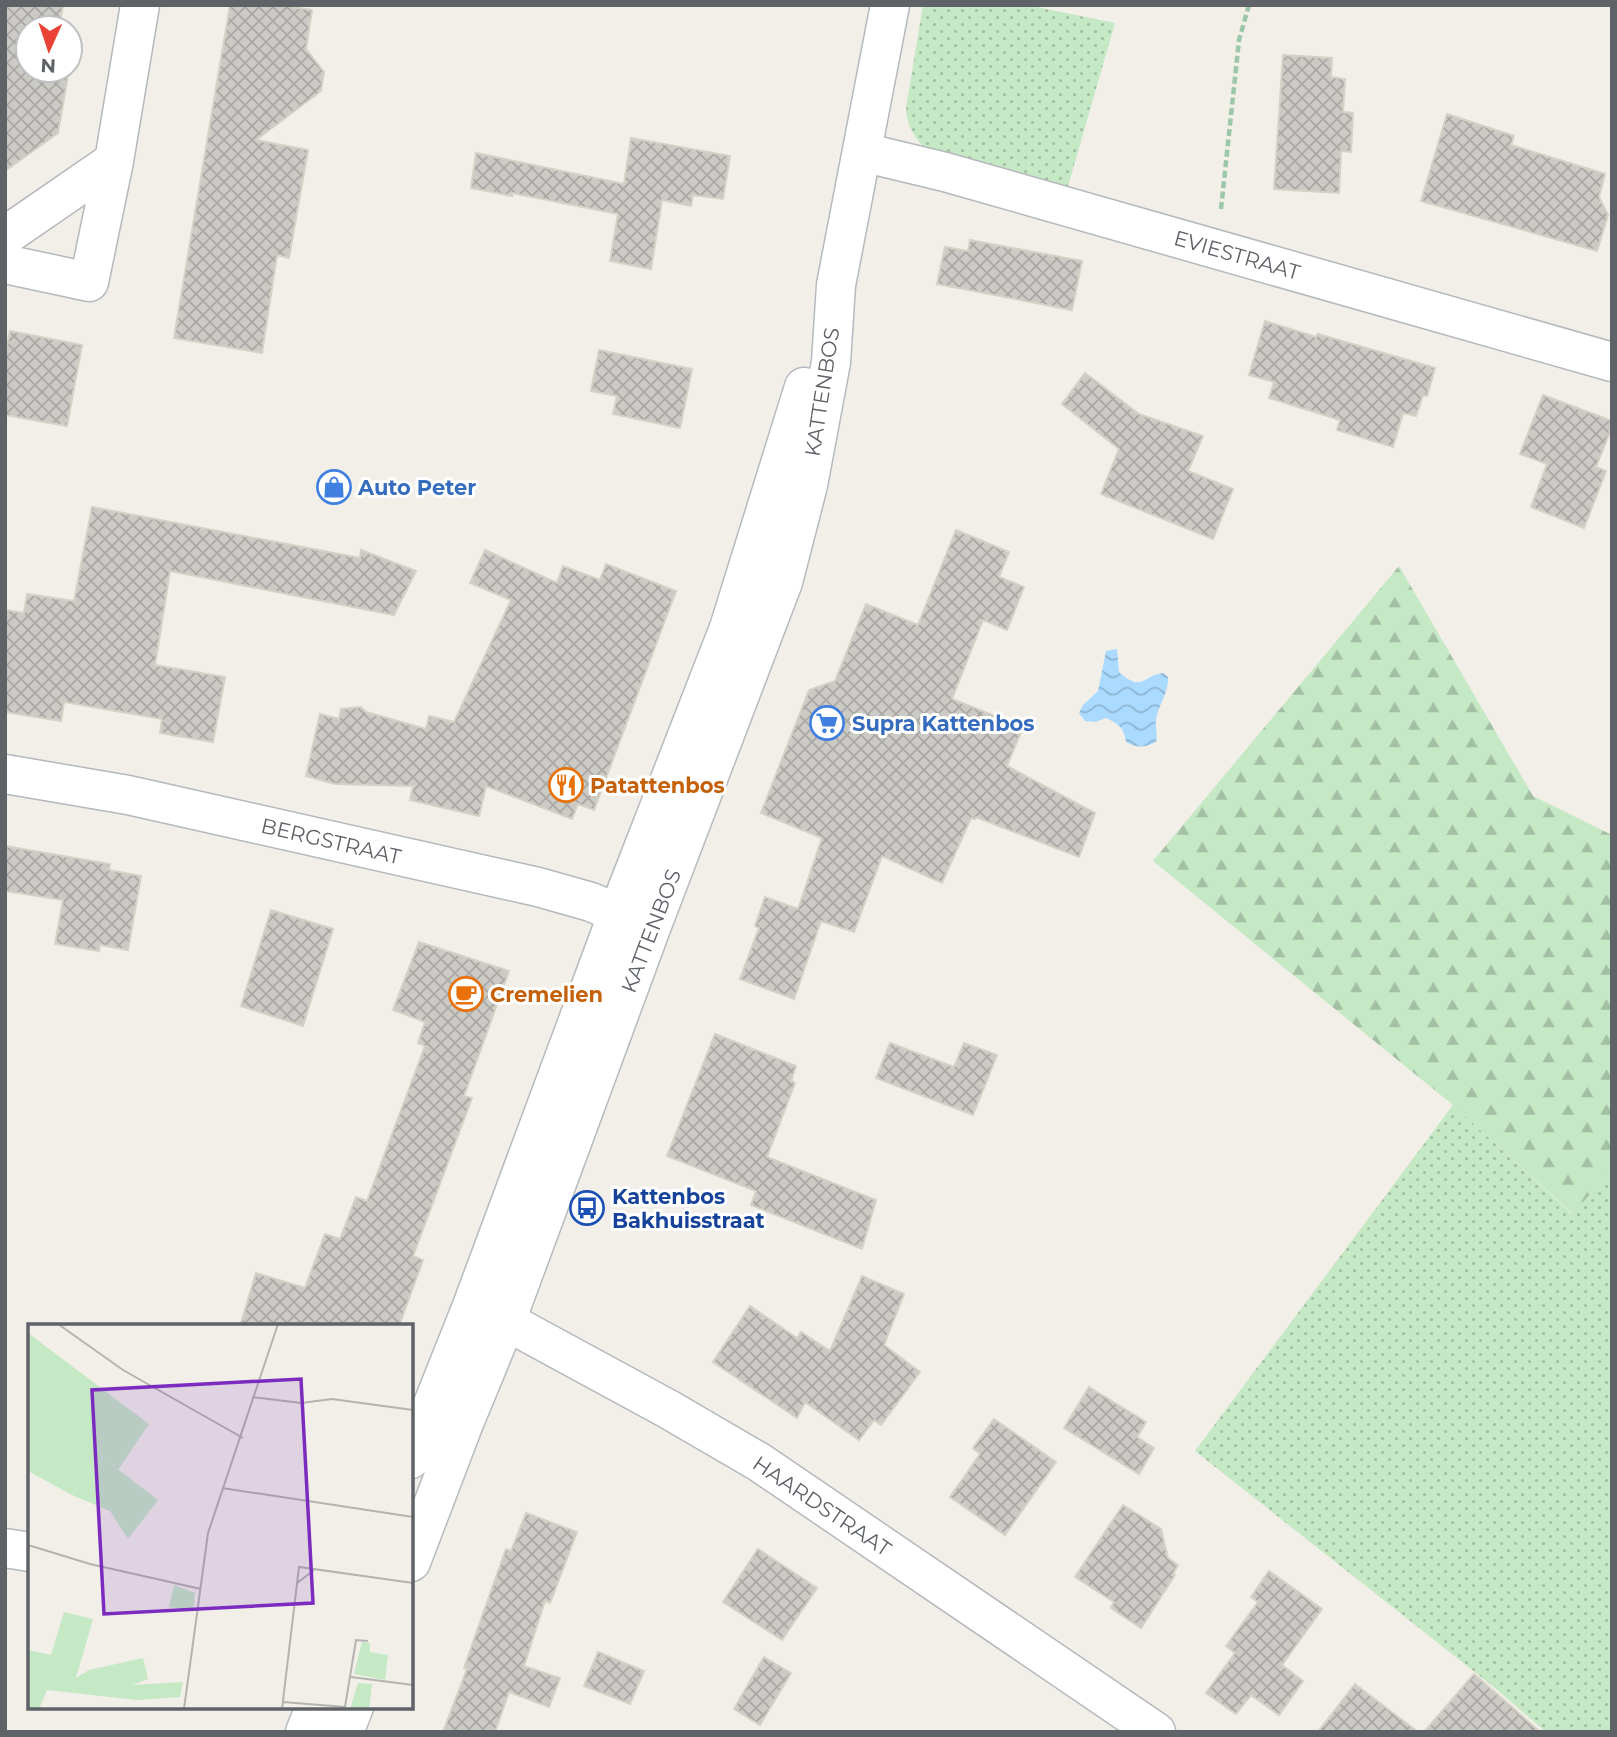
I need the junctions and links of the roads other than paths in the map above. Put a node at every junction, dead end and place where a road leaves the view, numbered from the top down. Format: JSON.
{"nodes":[{"id":1,"x":139,"y":5,"type":"edge"},
{"id":2,"x":890,"y":5,"type":"edge"},
{"id":3,"x":862,"y":152,"type":"junction"},
{"id":4,"x":114,"y":162,"type":"junction"},
{"id":5,"x":5,"y":236,"type":"edge"},
{"id":6,"x":5,"y":264,"type":"edge"},
{"id":7,"x":1612,"y":362,"type":"edge"},
{"id":8,"x":5,"y":774,"type":"edge"},
{"id":9,"x":634,"y":921,"type":"junction"},
{"id":10,"x":472,"y":1306,"type":"junction"},
{"id":11,"x":506,"y":1321,"type":"junction"},
{"id":12,"x":413,"y":1454,"type":"edge"},
{"id":13,"x":5,"y":1548,"type":"edge"},
{"id":14,"x":28,"y":1552,"type":"edge"},
{"id":15,"x":413,"y":1557,"type":"edge"},
{"id":16,"x":314,"y":1709,"type":"edge"},
{"id":17,"x":353,"y":1709,"type":"edge"},
{"id":18,"x":305,"y":1732,"type":"edge"},
{"id":19,"x":344,"y":1732,"type":"edge"},
{"id":20,"x":1156,"y":1732,"type":"edge"}],
"edges":[{"from":1,"to":4,"type":"street"},
{"from":2,"to":3,"type":"street","name":"KATTENBOS"},
{"from":3,"to":7,"type":"street","name":"EVIESTRAAT"},
{"from":3,"to":9,"type":"street","name":"KATTENBOS"},
{"from":4,"to":5,"type":"street"},
{"from":4,"to":6,"type":"street"},
{"from":8,"to":9,"type":"street","name":"BERGSTRAAT"},
{"from":9,"to":10,"type":"street","name":"KATTENBOS"},
{"from":9,"to":11,"type":"street","name":"KATTENBOS"},
{"from":10,"to":11,"type":"street","name":"HAARDSTRAAT"},
{"from":10,"to":12,"type":"street","name":"KATTENBOS"},
{"from":11,"to":15,"type":"street","name":"KATTENBOS"},
{"from":11,"to":20,"type":"street","name":"HAARDSTRAAT"},
{"from":13,"to":14,"type":"street"},
{"from":16,"to":18,"type":"street"},
{"from":17,"to":19,"type":"street"}]}
